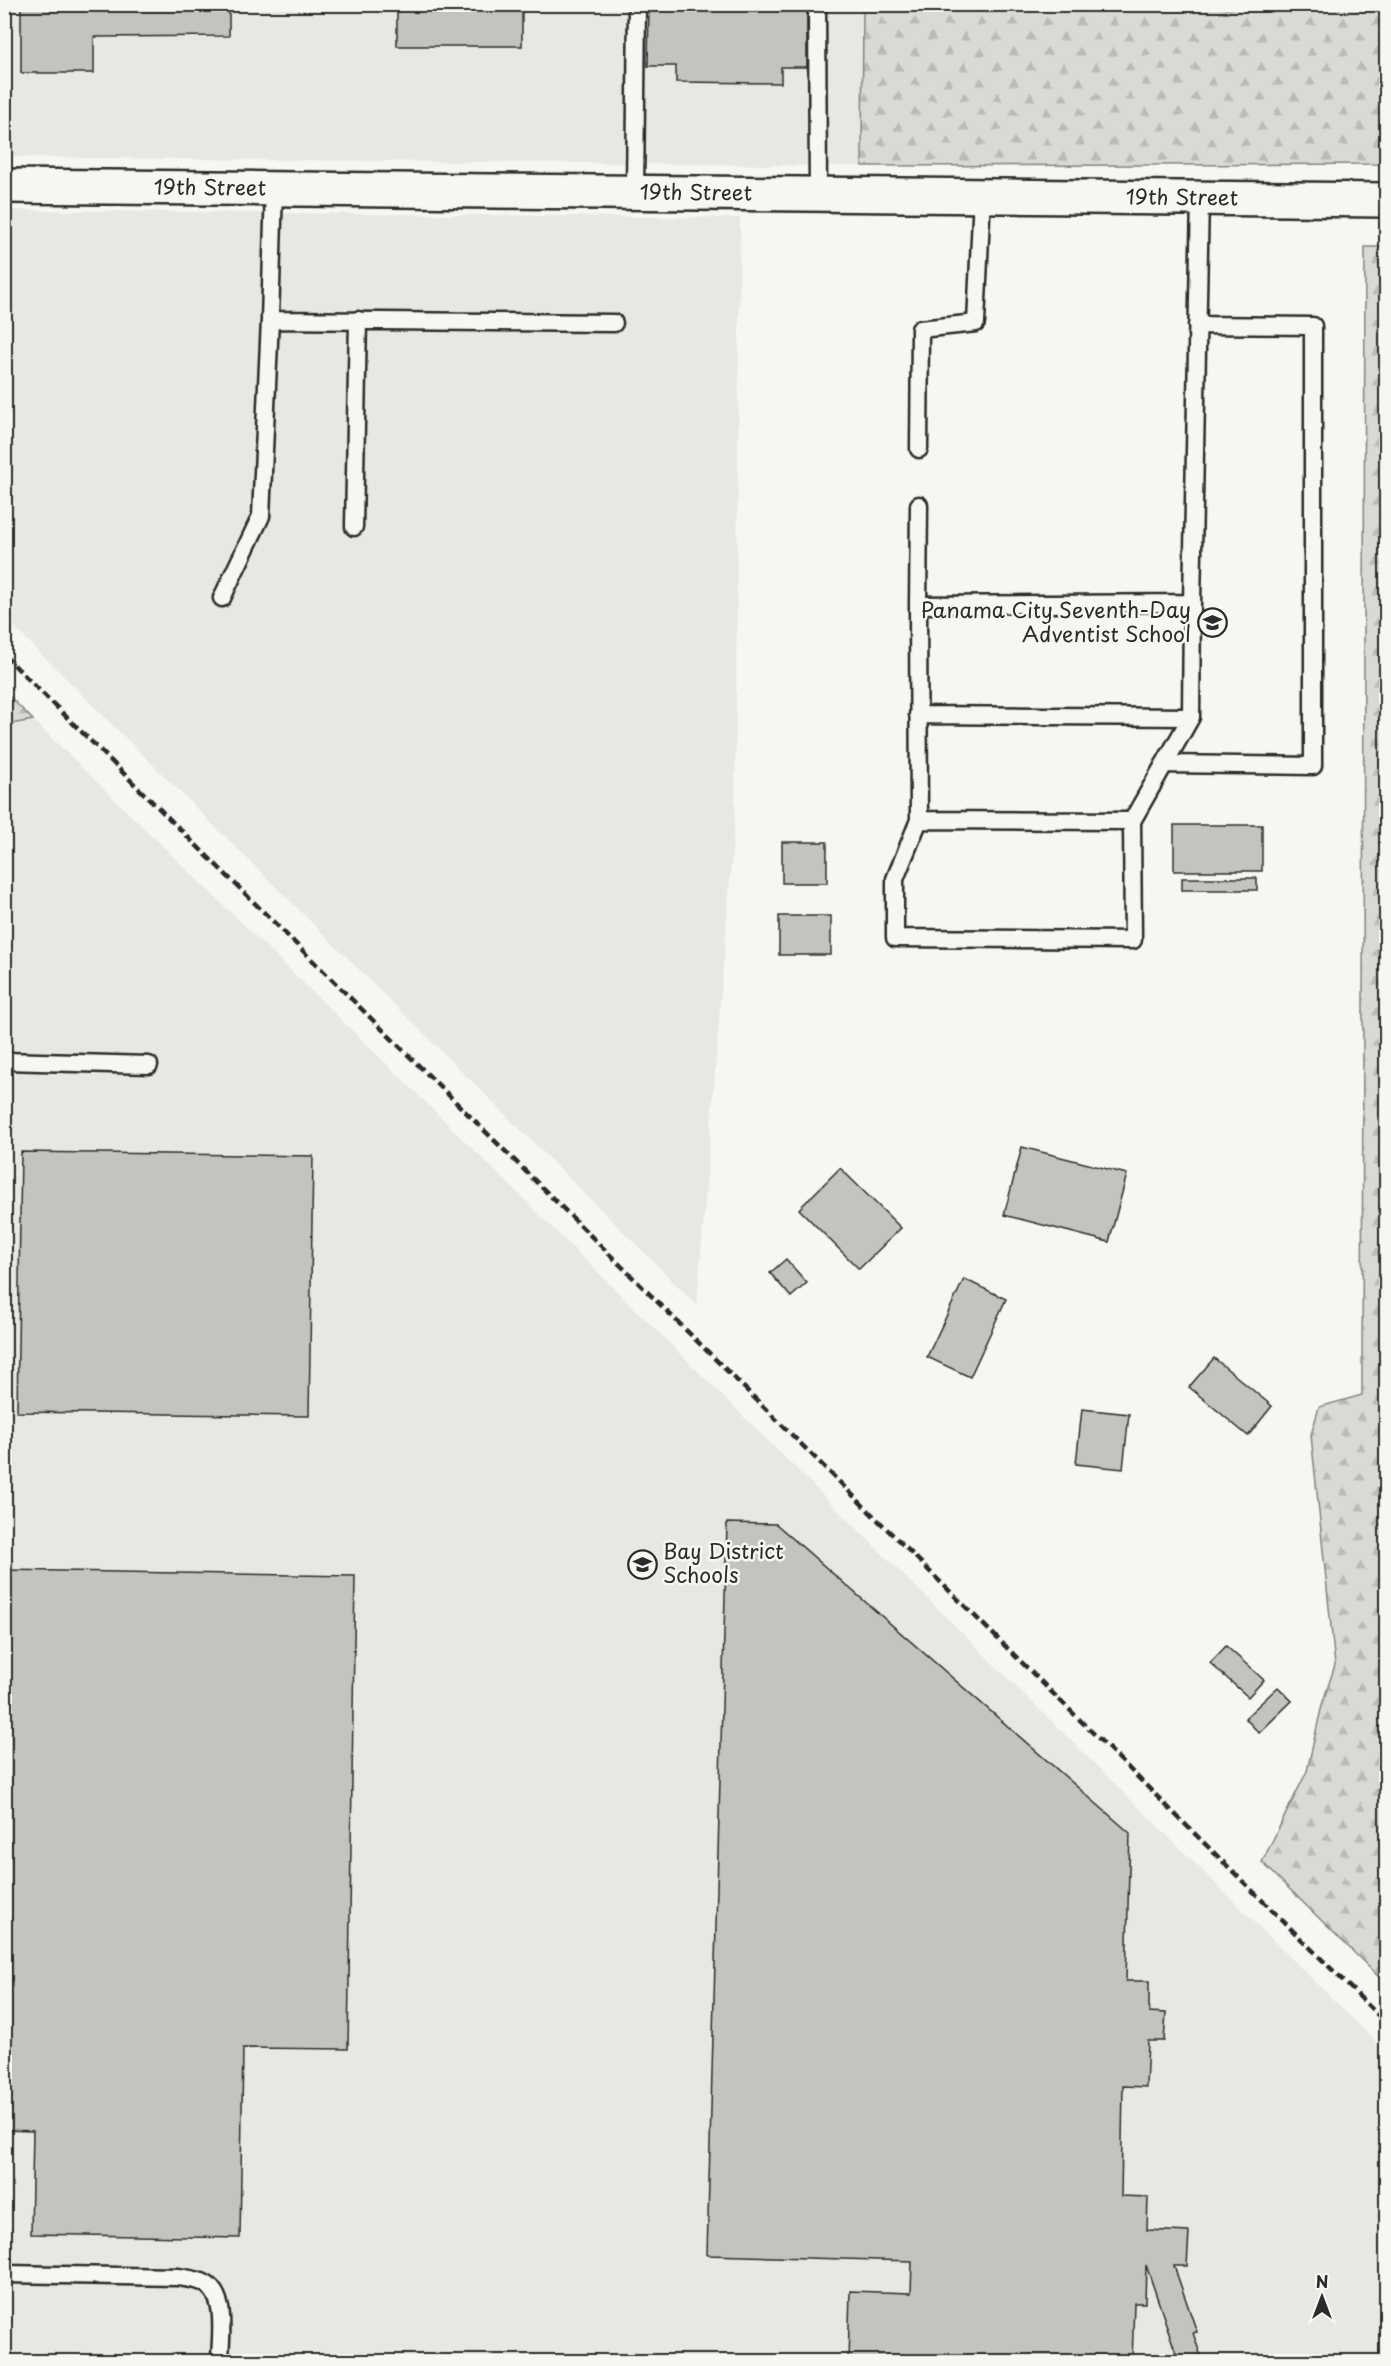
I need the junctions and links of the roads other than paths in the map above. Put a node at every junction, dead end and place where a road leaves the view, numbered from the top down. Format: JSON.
{"nodes":[{"id":1,"x":637,"y":4,"type":"edge"},
{"id":2,"x":817,"y":4,"type":"edge"},
{"id":3,"x":4,"y":186,"type":"edge"},
{"id":4,"x":274,"y":188,"type":"junction"},
{"id":5,"x":635,"y":192,"type":"junction"},
{"id":6,"x":818,"y":194,"type":"junction"},
{"id":7,"x":982,"y":195,"type":"junction"},
{"id":8,"x":1200,"y":198,"type":"junction"},
{"id":9,"x":1386,"y":200,"type":"edge"},
{"id":10,"x":270,"y":320,"type":"junction"},
{"id":11,"x":358,"y":320,"type":"junction"},
{"id":12,"x":614,"y":323,"type":"dead end"},
{"id":13,"x":1197,"y":325,"type":"junction"},
{"id":14,"x":919,"y":449,"type":"dead end"},
{"id":15,"x":919,"y":505,"type":"dead end"},
{"id":16,"x":354,"y":527,"type":"dead end"},
{"id":17,"x":222,"y":598,"type":"dead end"},
{"id":18,"x":1192,"y":603,"type":"junction"},
{"id":19,"x":918,"y":605,"type":"junction"},
{"id":20,"x":918,"y":715,"type":"junction"},
{"id":21,"x":1191,"y":717,"type":"junction"},
{"id":22,"x":1164,"y":764,"type":"junction"},
{"id":23,"x":919,"y":820,"type":"junction"},
{"id":24,"x":1132,"y":821,"type":"junction"},
{"id":25,"x":4,"y":1061,"type":"edge"},
{"id":26,"x":149,"y":1065,"type":"dead end"},
{"id":27,"x":4,"y":2274,"type":"edge"},
{"id":28,"x":220,"y":2361,"type":"edge"}],
"edges":[{"from":1,"to":5,"type":"lane"},
{"from":2,"to":6,"type":"lane"},
{"from":3,"to":4,"type":"main road","name":"19th Street"},
{"from":4,"to":5,"type":"main road","name":"19th Street"},
{"from":4,"to":10,"type":"lane"},
{"from":5,"to":6,"type":"main road","name":"19th Street"},
{"from":6,"to":7,"type":"main road","name":"19th Street"},
{"from":7,"to":8,"type":"main road","name":"19th Street"},
{"from":7,"to":14,"type":"lane"},
{"from":8,"to":9,"type":"main road","name":"19th Street"},
{"from":8,"to":13,"type":"lane"},
{"from":10,"to":11,"type":"lane"},
{"from":10,"to":17,"type":"lane"},
{"from":11,"to":12,"type":"lane"},
{"from":11,"to":16,"type":"lane"},
{"from":13,"to":18,"type":"lane"},
{"from":13,"to":22,"type":"lane"},
{"from":15,"to":19,"type":"lane"},
{"from":18,"to":19,"type":"lane"},
{"from":18,"to":21,"type":"lane"},
{"from":19,"to":20,"type":"lane"},
{"from":20,"to":21,"type":"lane"},
{"from":20,"to":23,"type":"lane"},
{"from":21,"to":22,"type":"lane"},
{"from":22,"to":24,"type":"lane"},
{"from":23,"to":24,"type":"lane"},
{"from":23,"to":24,"type":"lane"},
{"from":25,"to":26,"type":"lane"},
{"from":27,"to":28,"type":"lane"}]}
